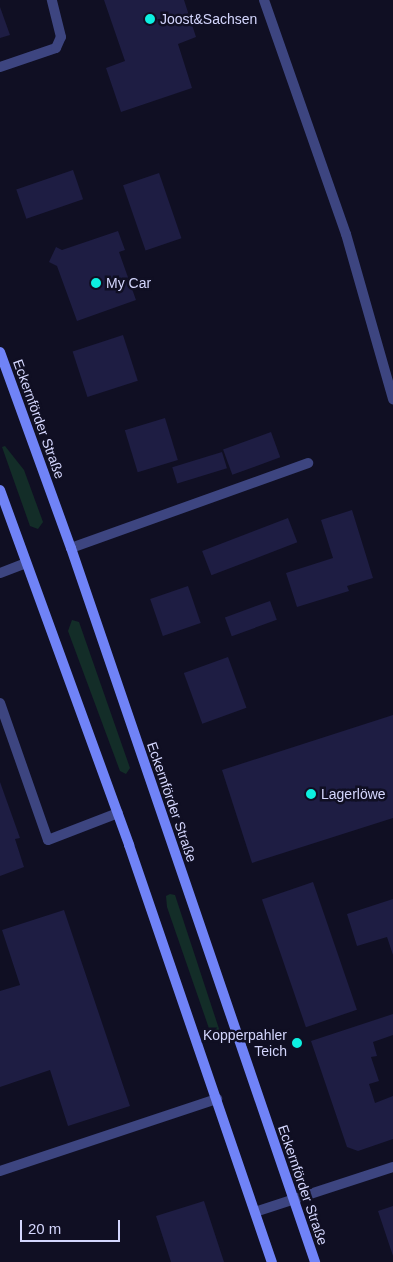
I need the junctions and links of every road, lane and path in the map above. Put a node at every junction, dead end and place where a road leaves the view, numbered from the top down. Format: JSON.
{"nodes":[{"id":1,"x":52,"y":0,"type":"edge"},
{"id":2,"x":264,"y":0,"type":"edge"},
{"id":3,"x":0,"y":67,"type":"edge"},
{"id":4,"x":0,"y":352,"type":"edge"},
{"id":5,"x":393,"y":399,"type":"edge"},
{"id":6,"x":308,"y":463,"type":"dead end"},
{"id":7,"x":0,"y":490,"type":"edge"},
{"id":8,"x":71,"y":548,"type":"junction"},
{"id":9,"x":26,"y":562,"type":"junction"},
{"id":10,"x":0,"y":573,"type":"edge"},
{"id":11,"x":0,"y":703,"type":"edge"},
{"id":12,"x":118,"y":813,"type":"junction"},
{"id":13,"x":217,"y":1099,"type":"junction"},
{"id":14,"x":393,"y":1167,"type":"edge"},
{"id":15,"x":0,"y":1171,"type":"edge"},
{"id":16,"x":294,"y":1199,"type":"junction"},
{"id":17,"x":255,"y":1212,"type":"junction"},
{"id":18,"x":272,"y":1262,"type":"edge"},
{"id":19,"x":315,"y":1262,"type":"edge"}],
"edges":[{"from":1,"to":3,"type":"street"},
{"from":2,"to":5,"type":"street"},
{"from":4,"to":8,"type":"main road","name":"Eckernförder Straße"},
{"from":6,"to":8,"type":"street"},
{"from":7,"to":9,"type":"main road"},
{"from":8,"to":16,"type":"main road","name":"Eckernförder Straße"},
{"from":9,"to":10,"type":"street"},
{"from":9,"to":12,"type":"main road"},
{"from":11,"to":12,"type":"street"},
{"from":12,"to":13,"type":"main road"},
{"from":13,"to":15,"type":"street"},
{"from":13,"to":17,"type":"main road"},
{"from":14,"to":16,"type":"street"},
{"from":16,"to":17,"type":"street"},
{"from":16,"to":19,"type":"main road","name":"Eckernförder Straße"},
{"from":17,"to":18,"type":"main road"}]}
